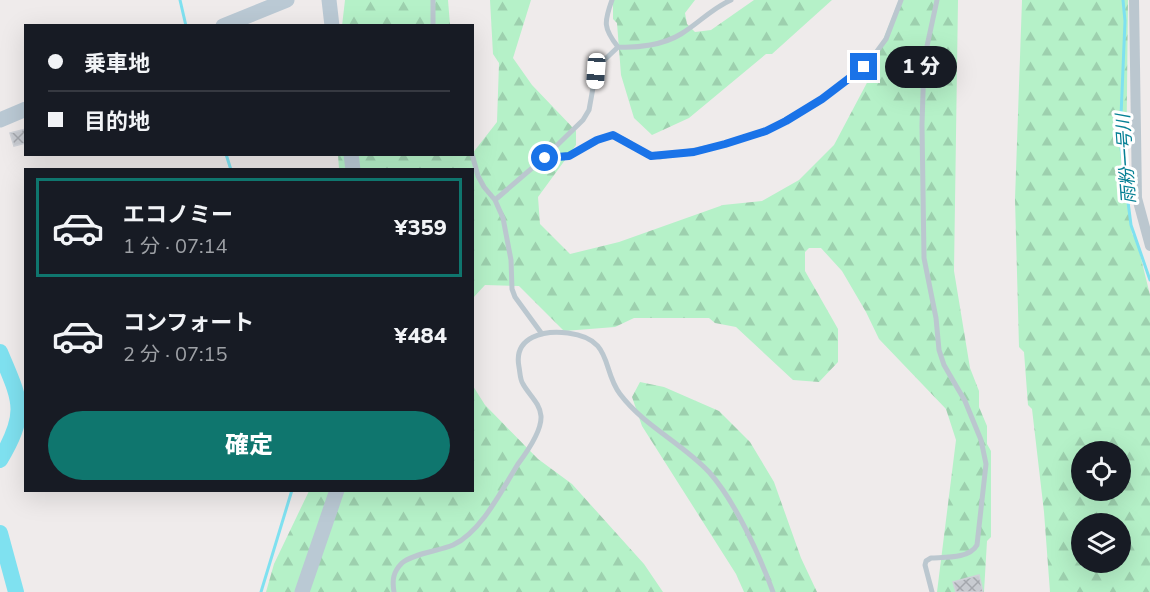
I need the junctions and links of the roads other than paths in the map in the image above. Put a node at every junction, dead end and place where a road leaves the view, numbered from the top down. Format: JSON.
{"nodes":[{"id":1,"x":287,"y":0,"type":"edge"},
{"id":2,"x":329,"y":0,"type":"edge"},
{"id":3,"x":433,"y":0,"type":"edge"},
{"id":4,"x":612,"y":0,"type":"edge"},
{"id":5,"x":731,"y":0,"type":"edge"},
{"id":6,"x":901,"y":0,"type":"edge"},
{"id":7,"x":937,"y":0,"type":"edge"},
{"id":8,"x":1134,"y":0,"type":"edge"},
{"id":9,"x":228,"y":24,"type":"edge"},
{"id":10,"x":332,"y":24,"type":"edge"},
{"id":11,"x":433,"y":24,"type":"edge"},
{"id":12,"x":618,"y":47,"type":"junction"},
{"id":13,"x":24,"y":110,"type":"edge"},
{"id":14,"x":0,"y":120,"type":"edge"},
{"id":15,"x":472,"y":156,"type":"edge"},
{"id":16,"x":545,"y":158,"type":"junction"},
{"id":17,"x":495,"y":200,"type":"junction"},
{"id":18,"x":1150,"y":246,"type":"edge"},
{"id":19,"x":542,"y":334,"type":"junction"},
{"id":20,"x":336,"y":492,"type":"edge"},
{"id":21,"x":302,"y":592,"type":"edge"},
{"id":22,"x":394,"y":592,"type":"edge"},
{"id":23,"x":773,"y":592,"type":"edge"},
{"id":24,"x":932,"y":592,"type":"edge"}],
"edges":[{"from":1,"to":9,"type":"main road"},
{"from":2,"to":10,"type":"main road"},
{"from":3,"to":11,"type":"lane"},
{"from":4,"to":12,"type":"lane"},
{"from":5,"to":12,"type":"lane"},
{"from":6,"to":16,"type":"lane"},
{"from":7,"to":24,"type":"lane"},
{"from":8,"to":18,"type":"street"},
{"from":12,"to":16,"type":"lane"},
{"from":13,"to":14,"type":"main road"},
{"from":15,"to":17,"type":"lane"},
{"from":16,"to":17,"type":"lane"},
{"from":17,"to":19,"type":"lane"},
{"from":19,"to":22,"type":"lane"},
{"from":19,"to":23,"type":"lane"},
{"from":20,"to":21,"type":"main road"}]}
